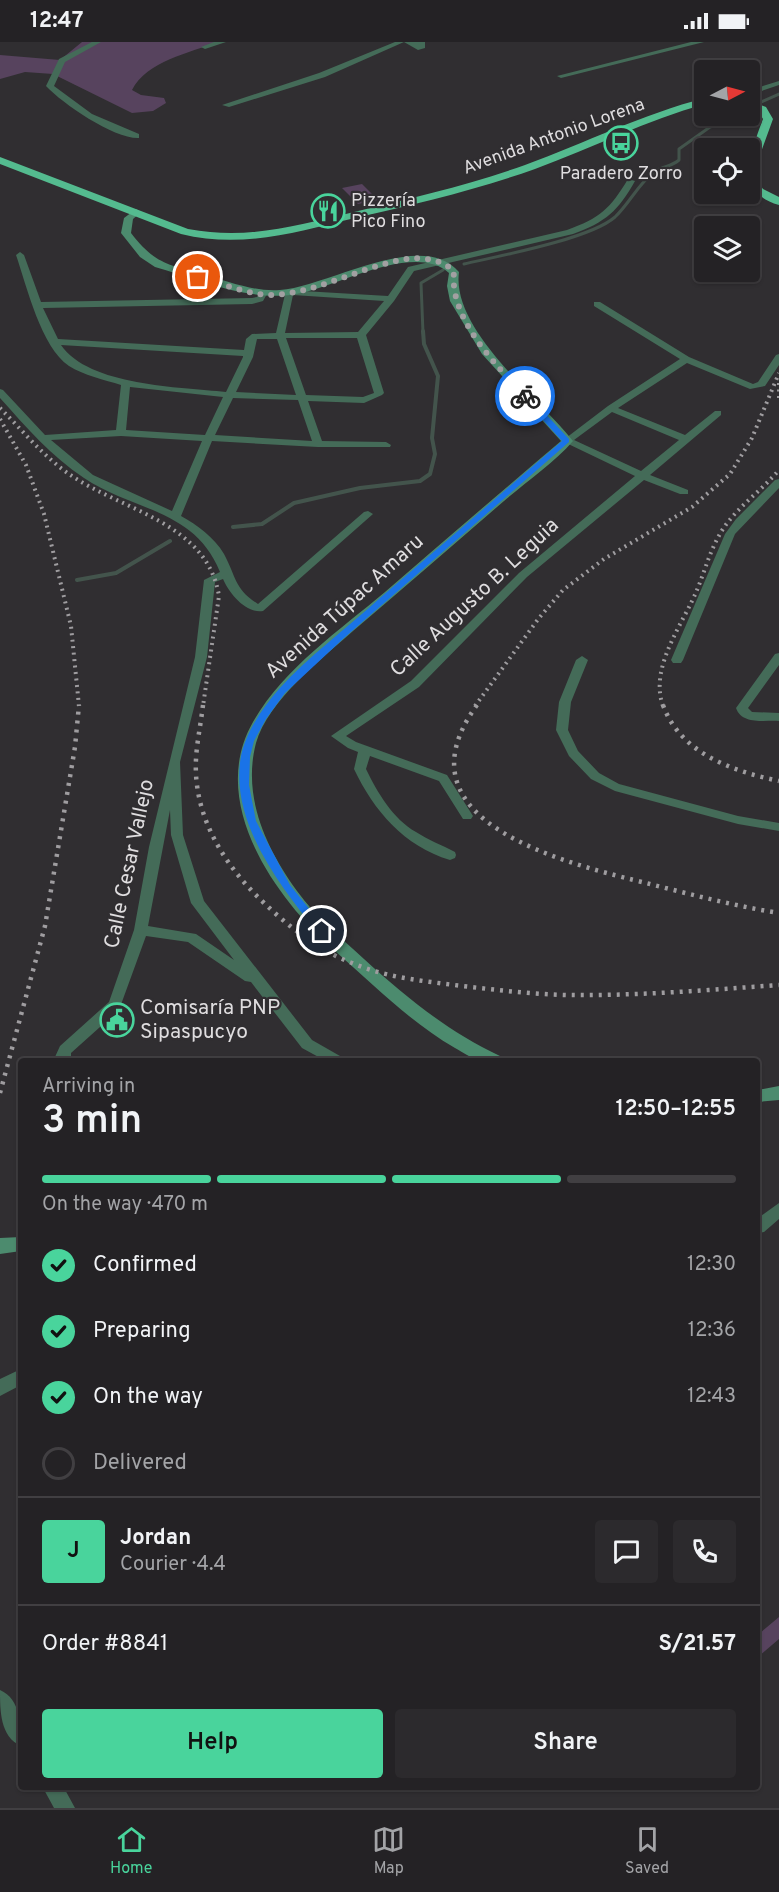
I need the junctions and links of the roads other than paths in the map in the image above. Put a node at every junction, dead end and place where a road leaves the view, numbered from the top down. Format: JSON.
{"nodes":[{"id":1,"x":98,"y":42,"type":"edge"},
{"id":2,"x":222,"y":42,"type":"edge"},
{"id":3,"x":400,"y":42,"type":"edge"},
{"id":4,"x":408,"y":42,"type":"edge"},
{"id":5,"x":421,"y":42,"type":"edge"},
{"id":6,"x":700,"y":42,"type":"edge"},
{"id":7,"x":205,"y":47,"type":"dead end"},
{"id":8,"x":561,"y":76,"type":"dead end"},
{"id":9,"x":779,"y":82,"type":"edge"},
{"id":10,"x":760,"y":89,"type":"edge"},
{"id":11,"x":694,"y":104,"type":"edge"},
{"id":12,"x":226,"y":105,"type":"dead end"},
{"id":13,"x":760,"y":108,"type":"edge"},
{"id":14,"x":136,"y":136,"type":"dead end"},
{"id":15,"x":0,"y":160,"type":"edge"},
{"id":16,"x":631,"y":181,"type":"dead end"},
{"id":17,"x":779,"y":202,"type":"edge"},
{"id":18,"x":136,"y":212,"type":"junction"},
{"id":19,"x":20,"y":255,"type":"dead end"},
{"id":20,"x":440,"y":262,"type":"junction"},
{"id":21,"x":289,"y":292,"type":"junction"},
{"id":22,"x":263,"y":294,"type":"junction"},
{"id":23,"x":391,"y":299,"type":"junction"},
{"id":24,"x":597,"y":304,"type":"dead end"},
{"id":25,"x":40,"y":306,"type":"junction"},
{"id":26,"x":280,"y":334,"type":"junction"},
{"id":27,"x":361,"y":335,"type":"junction"},
{"id":28,"x":53,"y":342,"type":"junction"},
{"id":29,"x":248,"y":352,"type":"junction"},
{"id":30,"x":779,"y":357,"type":"edge"},
{"id":31,"x":683,"y":361,"type":"junction"},
{"id":32,"x":126,"y":384,"type":"junction"},
{"id":33,"x":0,"y":392,"type":"edge"},
{"id":34,"x":229,"y":395,"type":"junction"},
{"id":35,"x":301,"y":398,"type":"junction"},
{"id":36,"x":611,"y":408,"type":"junction"},
{"id":37,"x":718,"y":413,"type":"dead end"},
{"id":38,"x":121,"y":433,"type":"junction"},
{"id":39,"x":42,"y":438,"type":"junction"},
{"id":40,"x":208,"y":439,"type":"junction"},
{"id":41,"x":687,"y":440,"type":"junction"},
{"id":42,"x":567,"y":441,"type":"junction"},
{"id":43,"x":318,"y":444,"type":"junction"},
{"id":44,"x":386,"y":445,"type":"dead end"},
{"id":45,"x":643,"y":476,"type":"junction"},
{"id":46,"x":779,"y":482,"type":"edge"},
{"id":47,"x":684,"y":492,"type":"dead end"},
{"id":48,"x":368,"y":514,"type":"dead end"},
{"id":49,"x":175,"y":517,"type":"junction"},
{"id":50,"x":226,"y":574,"type":"junction"},
{"id":51,"x":779,"y":657,"type":"edge"},
{"id":52,"x":582,"y":660,"type":"dead end"},
{"id":53,"x":677,"y":660,"type":"dead end"},
{"id":54,"x":779,"y":717,"type":"edge"},
{"id":55,"x":365,"y":750,"type":"junction"},
{"id":56,"x":174,"y":762,"type":"junction"},
{"id":57,"x":467,"y":816,"type":"dead end"},
{"id":58,"x":779,"y":827,"type":"edge"},
{"id":59,"x":450,"y":855,"type":"dead end"},
{"id":60,"x":141,"y":930,"type":"junction"},
{"id":61,"x":260,"y":984,"type":"junction"},
{"id":62,"x":63,"y":1058,"type":"edge"},
{"id":63,"x":332,"y":1058,"type":"edge"},
{"id":64,"x":489,"y":1058,"type":"edge"},
{"id":65,"x":779,"y":1210,"type":"edge"},
{"id":66,"x":760,"y":1225,"type":"edge"},
{"id":67,"x":18,"y":1244,"type":"edge"},
{"id":68,"x":0,"y":1246,"type":"edge"},
{"id":69,"x":18,"y":1379,"type":"edge"},
{"id":70,"x":0,"y":1388,"type":"edge"},
{"id":71,"x":0,"y":1700,"type":"edge"},
{"id":72,"x":18,"y":1731,"type":"edge"},
{"id":73,"x":54,"y":1790,"type":"edge"},
{"id":74,"x":65,"y":1808,"type":"edge"}],
"edges":[{"from":1,"to":14,"type":"street"},
{"from":2,"to":7,"type":"street"},
{"from":3,"to":12,"type":"street"},
{"from":4,"to":5,"type":"street"},
{"from":6,"to":8,"type":"street"},
{"from":9,"to":10,"type":"street"},
{"from":11,"to":18,"type":"highway","name":"Avenida Antonio Lorena"},
{"from":13,"to":17,"type":"highway"},
{"from":15,"to":18,"type":"highway","name":"Avenida Antonio Lorena"},
{"from":16,"to":20,"type":"street"},
{"from":18,"to":22,"type":"street"},
{"from":19,"to":25,"type":"street"},
{"from":20,"to":21,"type":"street"},
{"from":20,"to":23,"type":"street"},
{"from":20,"to":42,"type":"street"},
{"from":21,"to":22,"type":"street"},
{"from":21,"to":23,"type":"street"},
{"from":21,"to":26,"type":"street"},
{"from":22,"to":25,"type":"street"},
{"from":23,"to":27,"type":"street"},
{"from":24,"to":31,"type":"street"},
{"from":25,"to":28,"type":"street"},
{"from":26,"to":27,"type":"street"},
{"from":26,"to":29,"type":"street"},
{"from":26,"to":35,"type":"street"},
{"from":27,"to":35,"type":"street"},
{"from":28,"to":29,"type":"street"},
{"from":28,"to":32,"type":"street"},
{"from":29,"to":34,"type":"street"},
{"from":30,"to":31,"type":"street"},
{"from":31,"to":36,"type":"street","name":"Avenida Túpac Amaru"},
{"from":32,"to":34,"type":"street"},
{"from":32,"to":38,"type":"street"},
{"from":33,"to":39,"type":"street"},
{"from":34,"to":35,"type":"street"},
{"from":34,"to":40,"type":"street"},
{"from":35,"to":43,"type":"street"},
{"from":36,"to":41,"type":"street"},
{"from":36,"to":42,"type":"street","name":"Avenida Túpac Amaru"},
{"from":37,"to":41,"type":"street","name":"Calle Augusto B. Leguia"},
{"from":38,"to":39,"type":"street"},
{"from":38,"to":40,"type":"street"},
{"from":39,"to":49,"type":"street"},
{"from":40,"to":43,"type":"street"},
{"from":40,"to":49,"type":"street"},
{"from":41,"to":45,"type":"street","name":"Calle Augusto B. Leguia"},
{"from":42,"to":45,"type":"street"},
{"from":42,"to":64,"type":"street","name":"Avenida Túpac Amaru"},
{"from":43,"to":44,"type":"street"},
{"from":45,"to":47,"type":"street"},
{"from":45,"to":55,"type":"street","name":"Calle Augusto B. Leguia"},
{"from":46,"to":53,"type":"street"},
{"from":48,"to":50,"type":"street"},
{"from":49,"to":50,"type":"street"},
{"from":50,"to":56,"type":"street","name":"Calle Cesar Vallejo"},
{"from":51,"to":54,"type":"street"},
{"from":52,"to":58,"type":"street"},
{"from":55,"to":57,"type":"street"},
{"from":55,"to":59,"type":"street"},
{"from":56,"to":60,"type":"street","name":"Calle Cesar Vallejo"},
{"from":56,"to":61,"type":"street"},
{"from":60,"to":61,"type":"street"},
{"from":60,"to":62,"type":"street","name":"Calle Cesar Vallejo"},
{"from":61,"to":63,"type":"street"},
{"from":65,"to":66,"type":"street"},
{"from":67,"to":68,"type":"street"},
{"from":69,"to":70,"type":"street"},
{"from":71,"to":72,"type":"street"},
{"from":73,"to":74,"type":"street"}]}
